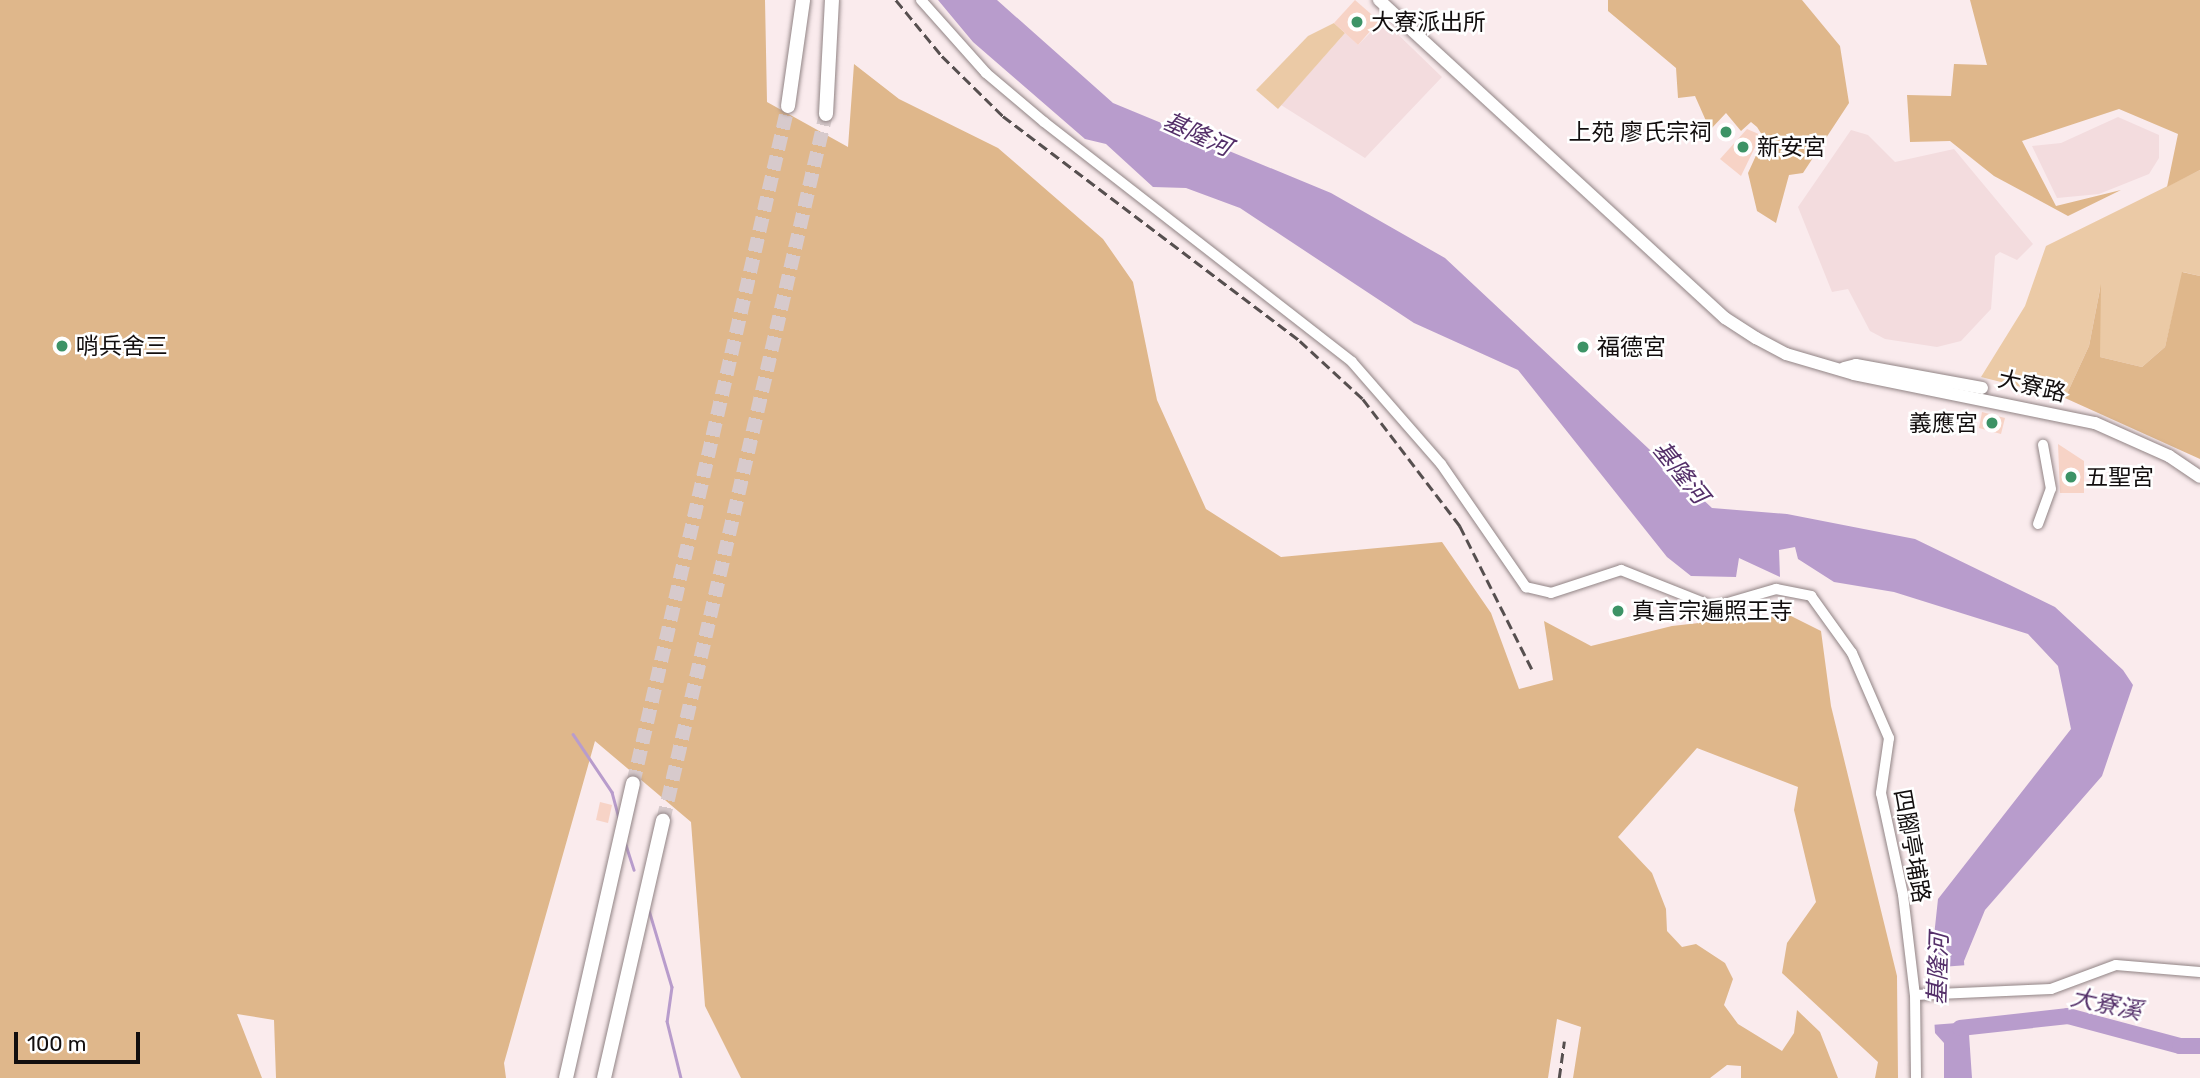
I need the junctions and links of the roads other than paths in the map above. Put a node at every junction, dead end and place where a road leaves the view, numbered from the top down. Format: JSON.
{"nodes":[{"id":1,"x":803,"y":0,"type":"edge"},
{"id":2,"x":832,"y":0,"type":"edge"},
{"id":3,"x":920,"y":0,"type":"edge"},
{"id":4,"x":1380,"y":0,"type":"edge"},
{"id":5,"x":788,"y":106,"type":"tunnel mouth"},
{"id":6,"x":826,"y":114,"type":"tunnel mouth"},
{"id":7,"x":1844,"y":368,"type":"junction"},
{"id":8,"x":2043,"y":444,"type":"dead end"},
{"id":9,"x":2200,"y":469,"type":"edge"},
{"id":10,"x":2200,"y":477,"type":"edge"},
{"id":11,"x":2038,"y":524,"type":"dead end"},
{"id":12,"x":633,"y":784,"type":"tunnel mouth"},
{"id":13,"x":663,"y":821,"type":"tunnel mouth"},
{"id":14,"x":2200,"y":972,"type":"edge"},
{"id":15,"x":1915,"y":995,"type":"junction"},
{"id":16,"x":566,"y":1078,"type":"edge"},
{"id":17,"x":604,"y":1078,"type":"edge"},
{"id":18,"x":1916,"y":1078,"type":"edge"}],
"edges":[{"from":1,"to":5,"type":"highway"},
{"from":2,"to":6,"type":"highway"},
{"from":3,"to":15,"type":"street","name":"四腳亭埔路"},
{"from":4,"to":7,"type":"main road","name":"大寮路"},
{"from":7,"to":9,"type":"main road","name":"大寮路"},
{"from":7,"to":10,"type":"main road","name":"大寮路"},
{"from":8,"to":11,"type":"street"},
{"from":12,"to":16,"type":"highway"},
{"from":13,"to":17,"type":"highway"},
{"from":14,"to":15,"type":"street"},
{"from":15,"to":18,"type":"street","name":"四腳亭埔路"}]}
